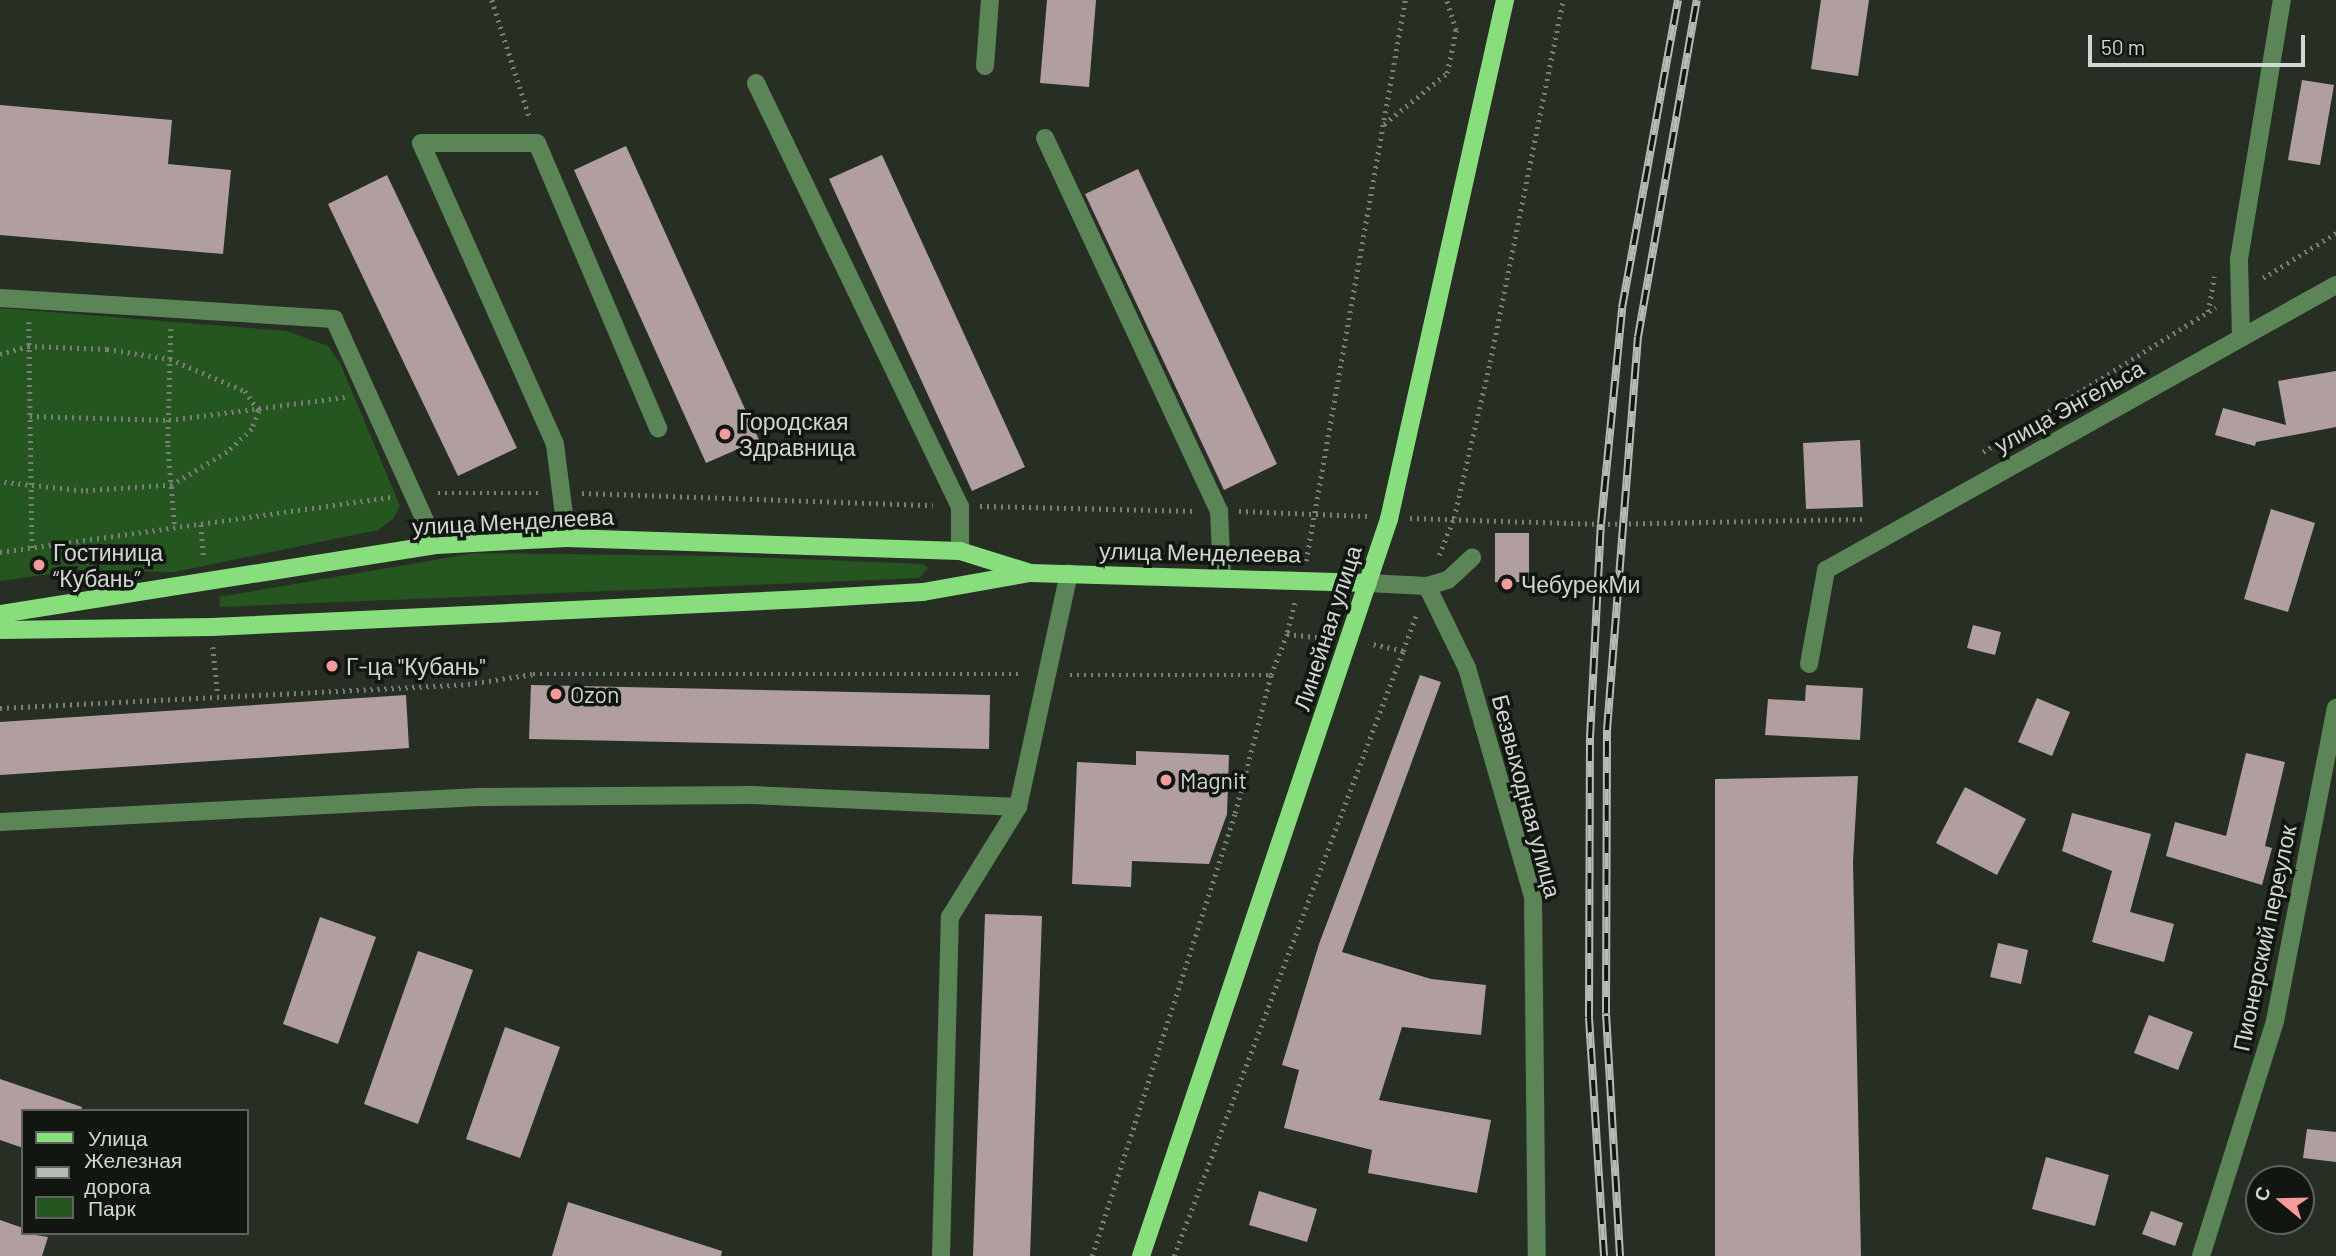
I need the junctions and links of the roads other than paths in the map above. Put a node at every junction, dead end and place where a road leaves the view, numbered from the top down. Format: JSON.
{"nodes":[{"id":1,"x":990,"y":0,"type":"edge"},
{"id":2,"x":1506,"y":0,"type":"edge"},
{"id":3,"x":2282,"y":0,"type":"edge"},
{"id":4,"x":985,"y":66,"type":"dead end"},
{"id":5,"x":756,"y":83,"type":"dead end"},
{"id":6,"x":1045,"y":138,"type":"dead end"},
{"id":7,"x":2336,"y":285,"type":"edge"},
{"id":8,"x":0,"y":298,"type":"edge"},
{"id":9,"x":2241,"y":337,"type":"junction"},
{"id":10,"x":658,"y":428,"type":"dead end"},
{"id":11,"x":568,"y":538,"type":"junction"},
{"id":12,"x":436,"y":545,"type":"junction"},
{"id":13,"x":960,"y":551,"type":"junction"},
{"id":14,"x":1472,"y":558,"type":"dead end"},
{"id":15,"x":1030,"y":573,"type":"junction"},
{"id":16,"x":1069,"y":573,"type":"junction"},
{"id":17,"x":1222,"y":576,"type":"junction"},
{"id":18,"x":1368,"y":583,"type":"junction"},
{"id":19,"x":1427,"y":586,"type":"junction"},
{"id":20,"x":0,"y":614,"type":"edge"},
{"id":21,"x":0,"y":630,"type":"edge"},
{"id":22,"x":1809,"y":664,"type":"dead end"},
{"id":23,"x":2336,"y":708,"type":"edge"},
{"id":24,"x":1018,"y":807,"type":"junction"},
{"id":25,"x":0,"y":822,"type":"edge"},
{"id":26,"x":941,"y":1256,"type":"edge"},
{"id":27,"x":1140,"y":1256,"type":"edge"},
{"id":28,"x":1537,"y":1256,"type":"edge"},
{"id":29,"x":2201,"y":1256,"type":"edge"}],
"edges":[{"from":1,"to":4,"type":"street"},
{"from":2,"to":18,"type":"main road","name":"Линейная улица"},
{"from":3,"to":9,"type":"street"},
{"from":5,"to":13,"type":"street"},
{"from":6,"to":17,"type":"street"},
{"from":7,"to":9,"type":"street","name":"улица Энгельса"},
{"from":8,"to":12,"type":"street"},
{"from":9,"to":22,"type":"street","name":"улица Энгельса"},
{"from":10,"to":11,"type":"street"},
{"from":11,"to":12,"type":"main road","name":"улица Менделеева"},
{"from":11,"to":13,"type":"main road","name":"улица Менделеева"},
{"from":12,"to":20,"type":"main road","name":"улица Менделеева"},
{"from":13,"to":15,"type":"main road","name":"улица Менделеева"},
{"from":14,"to":19,"type":"street"},
{"from":15,"to":16,"type":"main road","name":"улица Менделеева"},
{"from":15,"to":21,"type":"main road","name":"улица Менделеева"},
{"from":16,"to":17,"type":"main road","name":"улица Менделеева"},
{"from":16,"to":24,"type":"street"},
{"from":17,"to":18,"type":"main road","name":"улица Менделеева"},
{"from":18,"to":19,"type":"street"},
{"from":18,"to":27,"type":"main road","name":"Линейная улица"},
{"from":19,"to":28,"type":"street","name":"Безвыходная улица"},
{"from":23,"to":29,"type":"street","name":"Пионерский переулок"},
{"from":24,"to":25,"type":"street"},
{"from":24,"to":26,"type":"street"}]}
